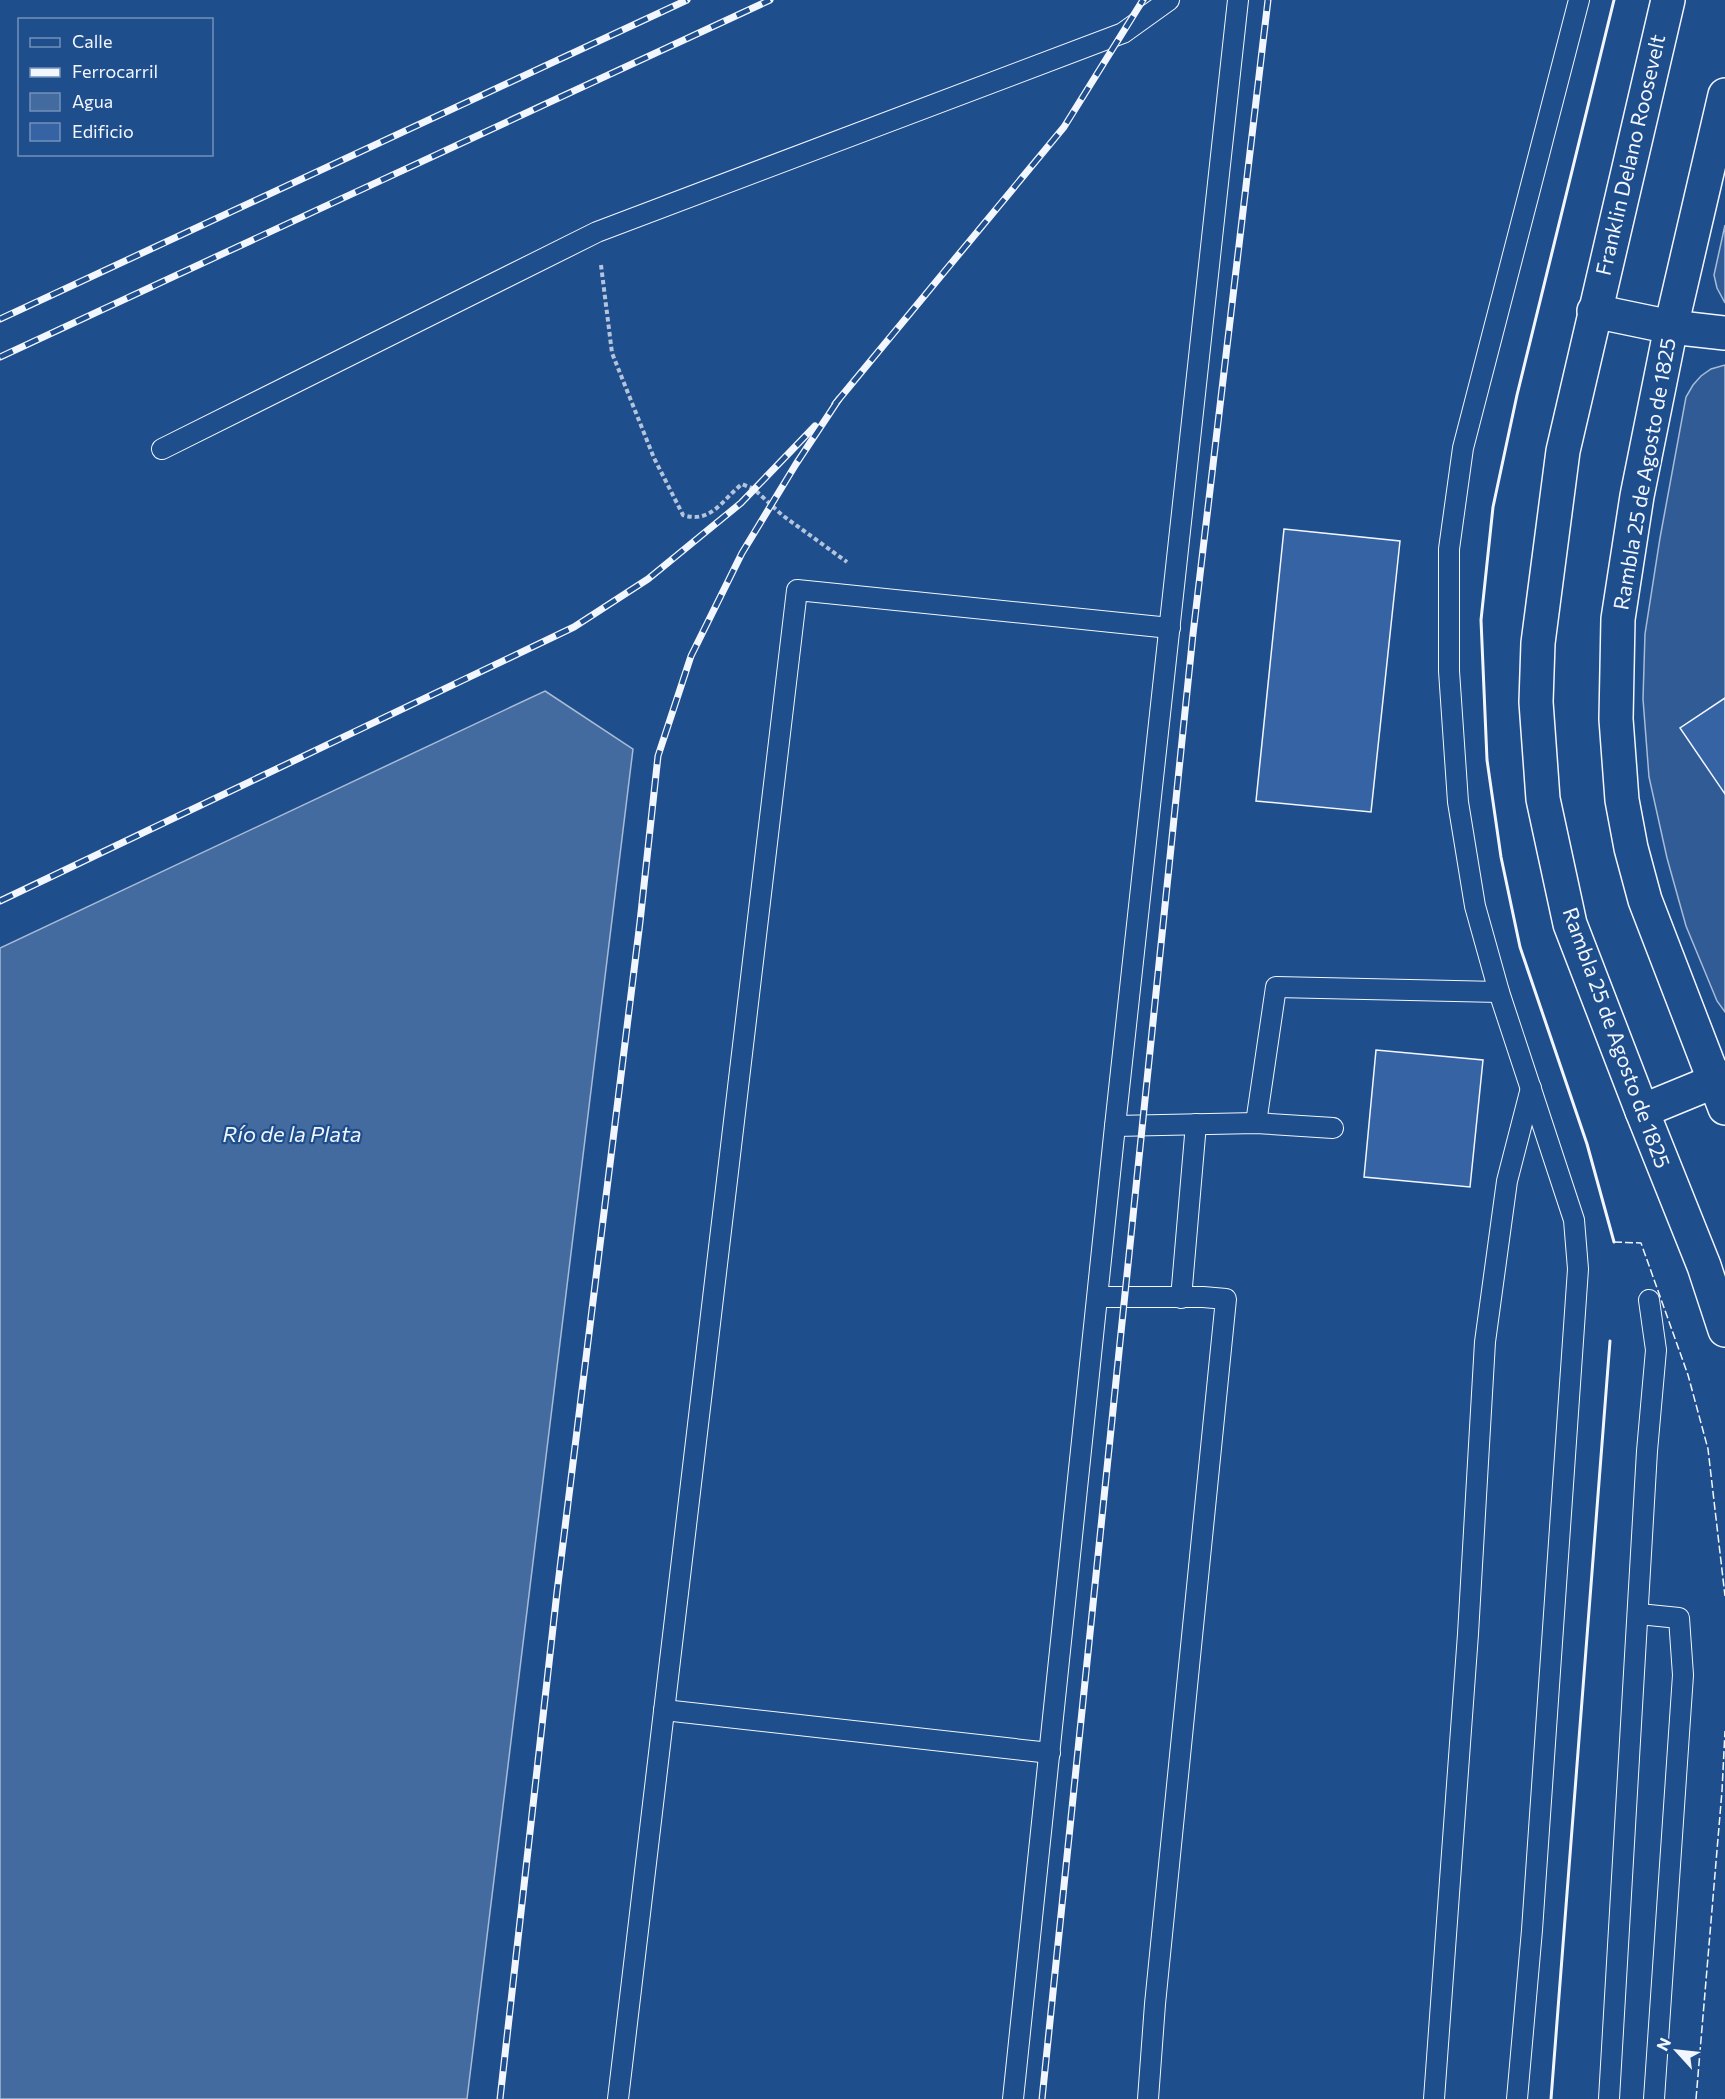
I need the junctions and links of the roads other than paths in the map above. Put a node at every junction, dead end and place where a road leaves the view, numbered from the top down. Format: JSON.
{"nodes":[{"id":1,"x":1169,"y":0,"type":"edge"},
{"id":2,"x":1238,"y":0,"type":"edge"},
{"id":3,"x":1579,"y":0,"type":"edge"},
{"id":4,"x":1668,"y":0,"type":"edge"},
{"id":5,"x":1725,"y":95,"type":"edge"},
{"id":6,"x":1594,"y":311,"type":"junction"},
{"id":7,"x":1671,"y":327,"type":"junction"},
{"id":8,"x":1725,"y":333,"type":"edge"},
{"id":9,"x":162,"y":449,"type":"dead end"},
{"id":10,"x":1170,"y":628,"type":"junction"},
{"id":11,"x":1499,"y":992,"type":"junction"},
{"id":12,"x":1530,"y":1088,"type":"junction"},
{"id":13,"x":1721,"y":1088,"type":"edge"},
{"id":14,"x":1642,"y":1111,"type":"junction"},
{"id":15,"x":1256,"y":1123,"type":"junction"},
{"id":16,"x":1196,"y":1124,"type":"junction"},
{"id":17,"x":1115,"y":1126,"type":"junction"},
{"id":18,"x":1333,"y":1128,"type":"dead end"},
{"id":19,"x":1098,"y":1297,"type":"junction"},
{"id":20,"x":1180,"y":1298,"type":"junction"},
{"id":21,"x":1649,"y":1300,"type":"dead end"},
{"id":22,"x":1725,"y":1330,"type":"edge"},
{"id":23,"x":1639,"y":1614,"type":"junction"},
{"id":24,"x":664,"y":1710,"type":"junction"},
{"id":25,"x":1050,"y":1753,"type":"junction"},
{"id":26,"x":618,"y":2099,"type":"edge"},
{"id":27,"x":1013,"y":2099,"type":"edge"},
{"id":28,"x":1149,"y":2099,"type":"edge"},
{"id":29,"x":1434,"y":2099,"type":"edge"},
{"id":30,"x":1517,"y":2099,"type":"edge"},
{"id":31,"x":1609,"y":2099,"type":"edge"},
{"id":32,"x":1654,"y":2099,"type":"edge"}],
"edges":[{"from":1,"to":9,"type":"lane"},
{"from":2,"to":10,"type":"lane"},
{"from":3,"to":11,"type":"lane"},
{"from":4,"to":6,"type":"main road","name":"Franklin Delano Roosevelt"},
{"from":5,"to":7,"type":"main road"},
{"from":6,"to":7,"type":"main road"},
{"from":6,"to":14,"type":"main road","name":"Rambla 25 de Agosto de 1825"},
{"from":7,"to":8,"type":"main road"},
{"from":7,"to":13,"type":"main road","name":"Rambla 25 de Agosto de 1825"},
{"from":10,"to":17,"type":"lane"},
{"from":10,"to":24,"type":"lane"},
{"from":11,"to":12,"type":"lane"},
{"from":11,"to":15,"type":"lane"},
{"from":12,"to":29,"type":"lane"},
{"from":12,"to":30,"type":"lane"},
{"from":13,"to":14,"type":"main road"},
{"from":14,"to":22,"type":"main road","name":"Rambla 25 de Agosto de 1825"},
{"from":15,"to":16,"type":"lane"},
{"from":15,"to":18,"type":"lane"},
{"from":16,"to":17,"type":"lane"},
{"from":16,"to":20,"type":"lane"},
{"from":17,"to":19,"type":"lane"},
{"from":19,"to":20,"type":"lane"},
{"from":19,"to":25,"type":"lane"},
{"from":20,"to":28,"type":"lane"},
{"from":21,"to":23,"type":"lane"},
{"from":23,"to":31,"type":"lane"},
{"from":23,"to":32,"type":"lane"},
{"from":24,"to":25,"type":"lane"},
{"from":24,"to":26,"type":"lane"},
{"from":25,"to":27,"type":"lane"}]}
